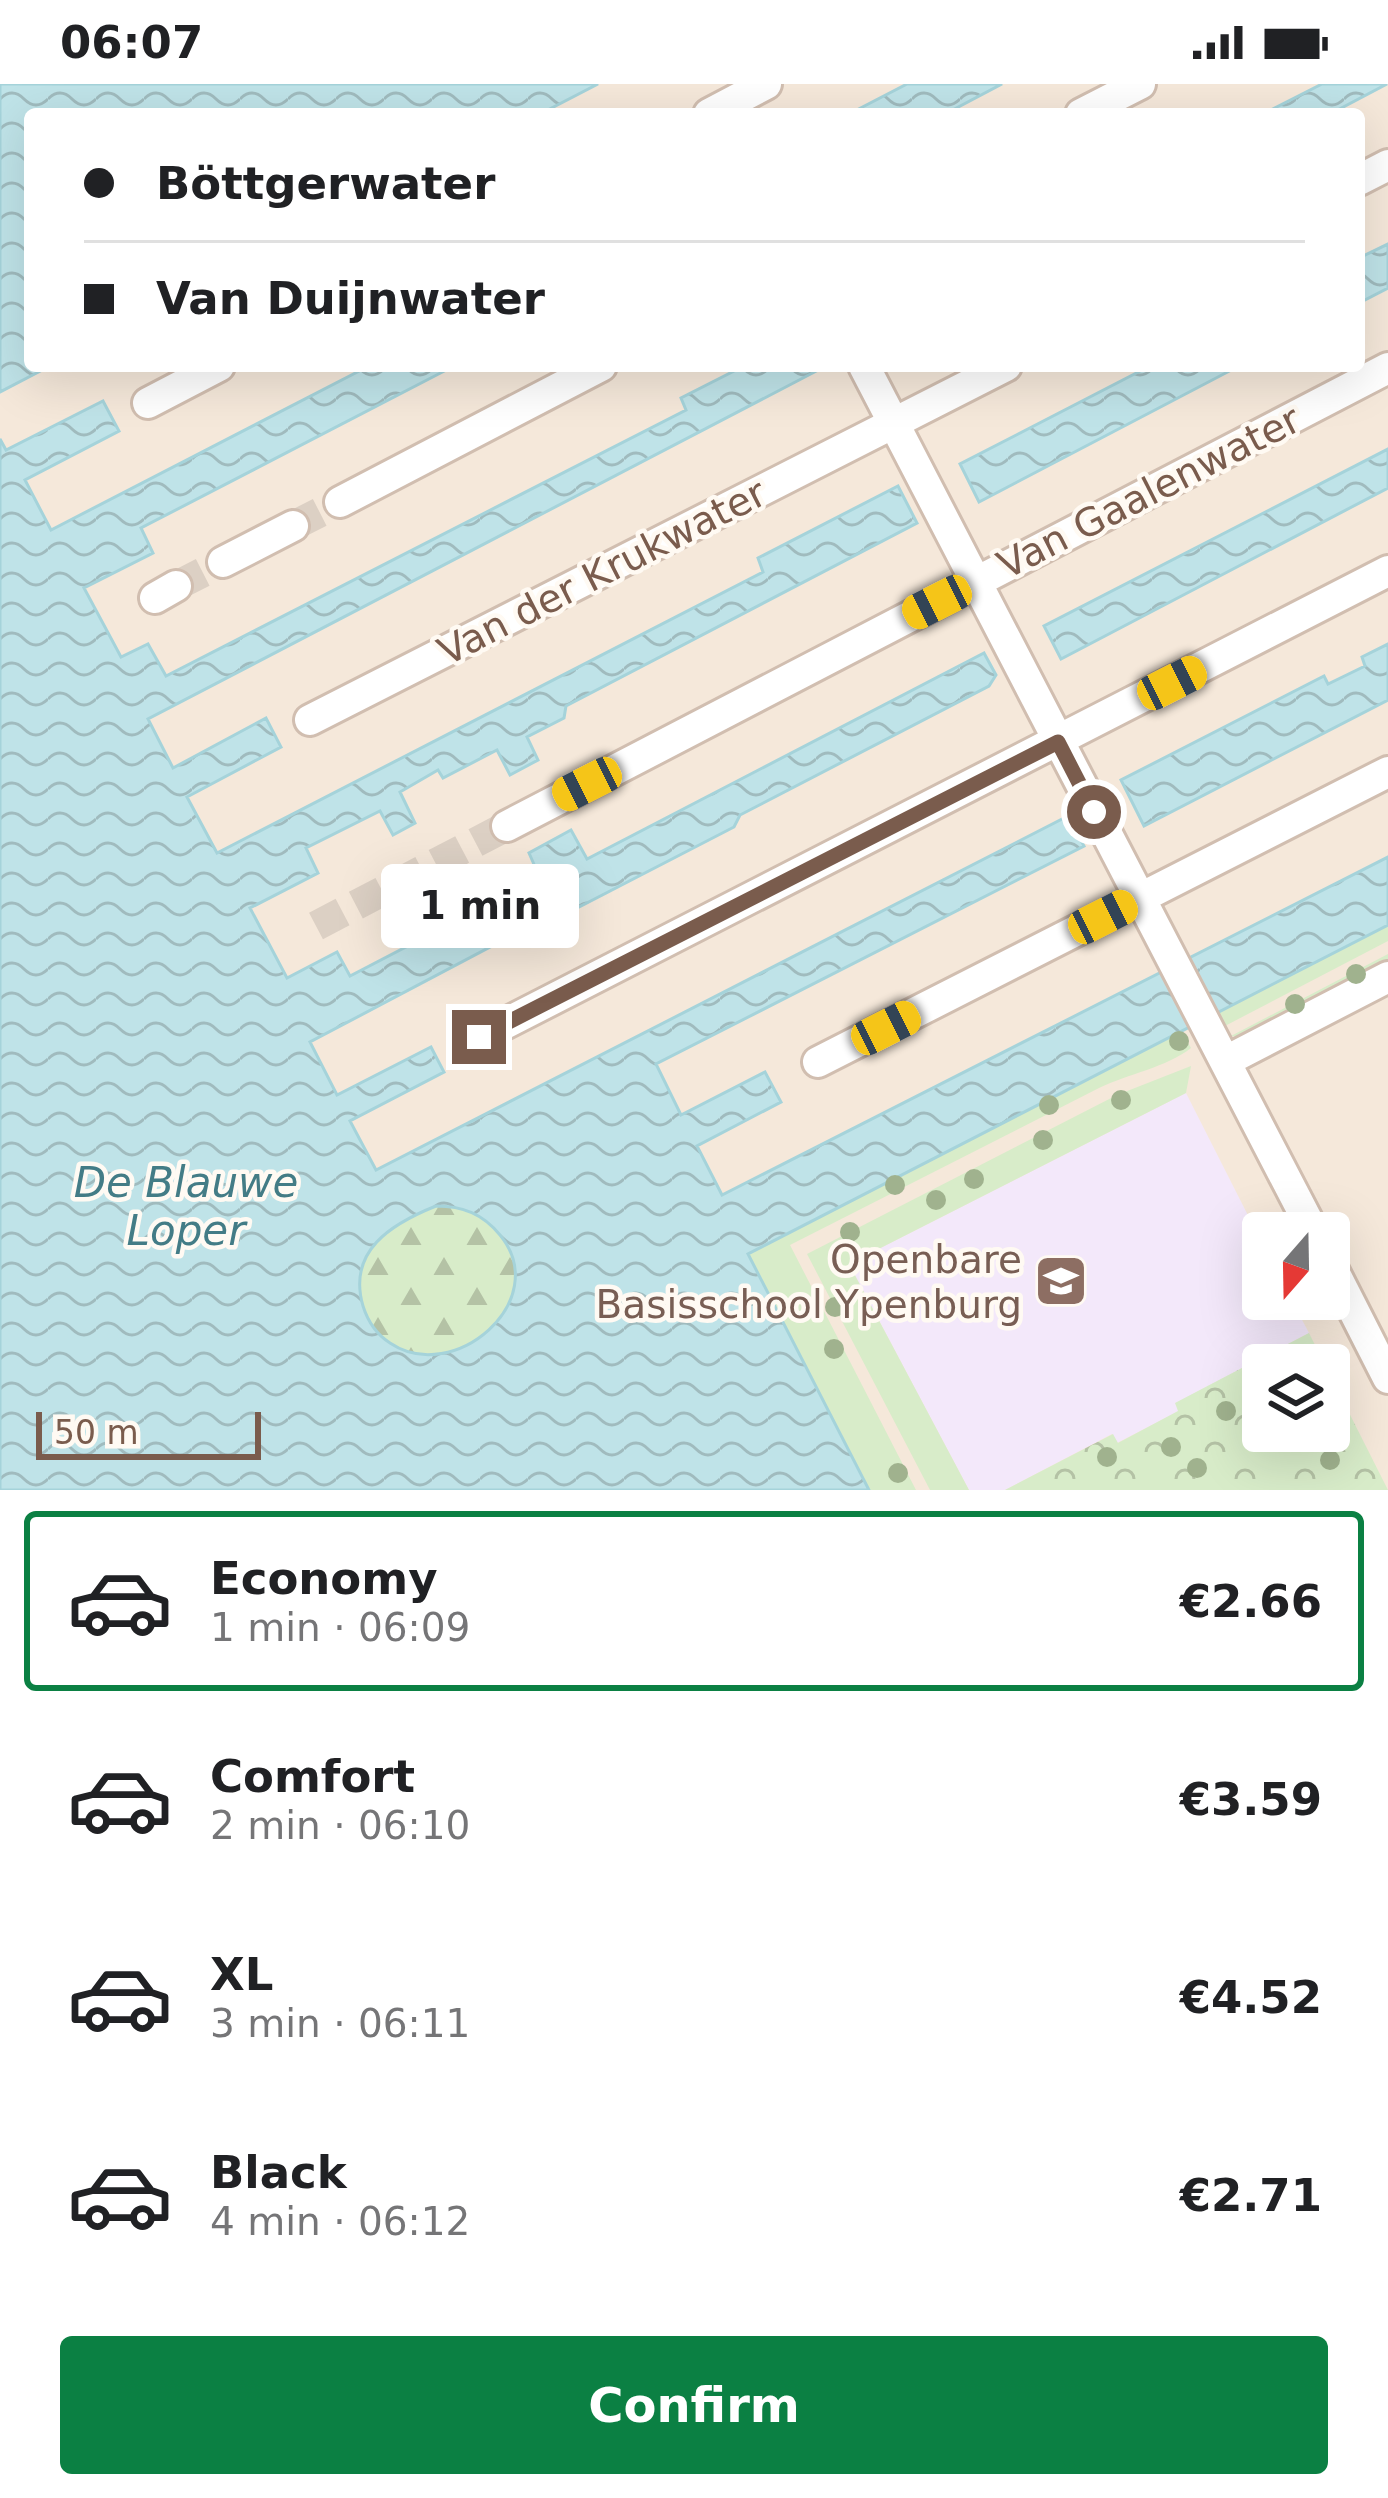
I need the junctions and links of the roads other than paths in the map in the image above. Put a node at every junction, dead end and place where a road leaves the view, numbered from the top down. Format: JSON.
{"nodes":[{"id":1,"x":766,"y":84,"type":"edge"},
{"id":2,"x":1139,"y":84,"type":"edge"},
{"id":3,"x":723,"y":104,"type":"edge"},
{"id":4,"x":1093,"y":108,"type":"edge"},
{"id":5,"x":1388,"y":368,"type":"edge"},
{"id":6,"x":207,"y":372,"type":"edge"},
{"id":7,"x":589,"y":372,"type":"edge"},
{"id":8,"x":867,"y":372,"type":"edge"},
{"id":9,"x":995,"y":372,"type":"edge"},
{"id":10,"x":148,"y":403,"type":"dead end"},
{"id":11,"x":894,"y":425,"type":"junction"},
{"id":12,"x":340,"y":502,"type":"tunnel mouth"},
{"id":13,"x":293,"y":526,"type":"tunnel mouth"},
{"id":14,"x":223,"y":562,"type":"tunnel mouth"},
{"id":15,"x":1388,"y":571,"type":"edge"},
{"id":16,"x":974,"y":583,"type":"junction"},
{"id":17,"x":310,"y":720,"type":"dead end"},
{"id":18,"x":1058,"y":742,"type":"junction"},
{"id":19,"x":1388,"y":772,"type":"edge"},
{"id":20,"x":507,"y":826,"type":"tunnel mouth"},
{"id":21,"x":1140,"y":898,"type":"junction"},
{"id":22,"x":1388,"y":976,"type":"edge"},
{"id":23,"x":479,"y":1037,"type":"dead end"},
{"id":24,"x":1226,"y":1060,"type":"junction"},
{"id":25,"x":818,"y":1062,"type":"dead end"},
{"id":26,"x":1303,"y":1212,"type":"edge"},
{"id":27,"x":1350,"y":1303,"type":"edge"},
{"id":28,"x":1388,"y":1378,"type":"edge"}],
"edges":[{"from":1,"to":3,"type":"street"},
{"from":2,"to":4,"type":"street"},
{"from":5,"to":16,"type":"street","name":"Van Gaalenwater"},
{"from":6,"to":10,"type":"street"},
{"from":7,"to":12,"type":"street"},
{"from":8,"to":11,"type":"street"},
{"from":9,"to":11,"type":"street","name":"Van der Krukwater"},
{"from":11,"to":16,"type":"street"},
{"from":11,"to":17,"type":"street","name":"Van der Krukwater"},
{"from":13,"to":14,"type":"street"},
{"from":15,"to":18,"type":"street"},
{"from":16,"to":18,"type":"street"},
{"from":16,"to":20,"type":"street","name":"Van Gaalenwater"},
{"from":18,"to":21,"type":"street"},
{"from":18,"to":23,"type":"street"},
{"from":19,"to":21,"type":"street"},
{"from":21,"to":24,"type":"street"},
{"from":21,"to":25,"type":"street"},
{"from":22,"to":24,"type":"street"},
{"from":24,"to":26,"type":"street"},
{"from":27,"to":28,"type":"street"}]}
